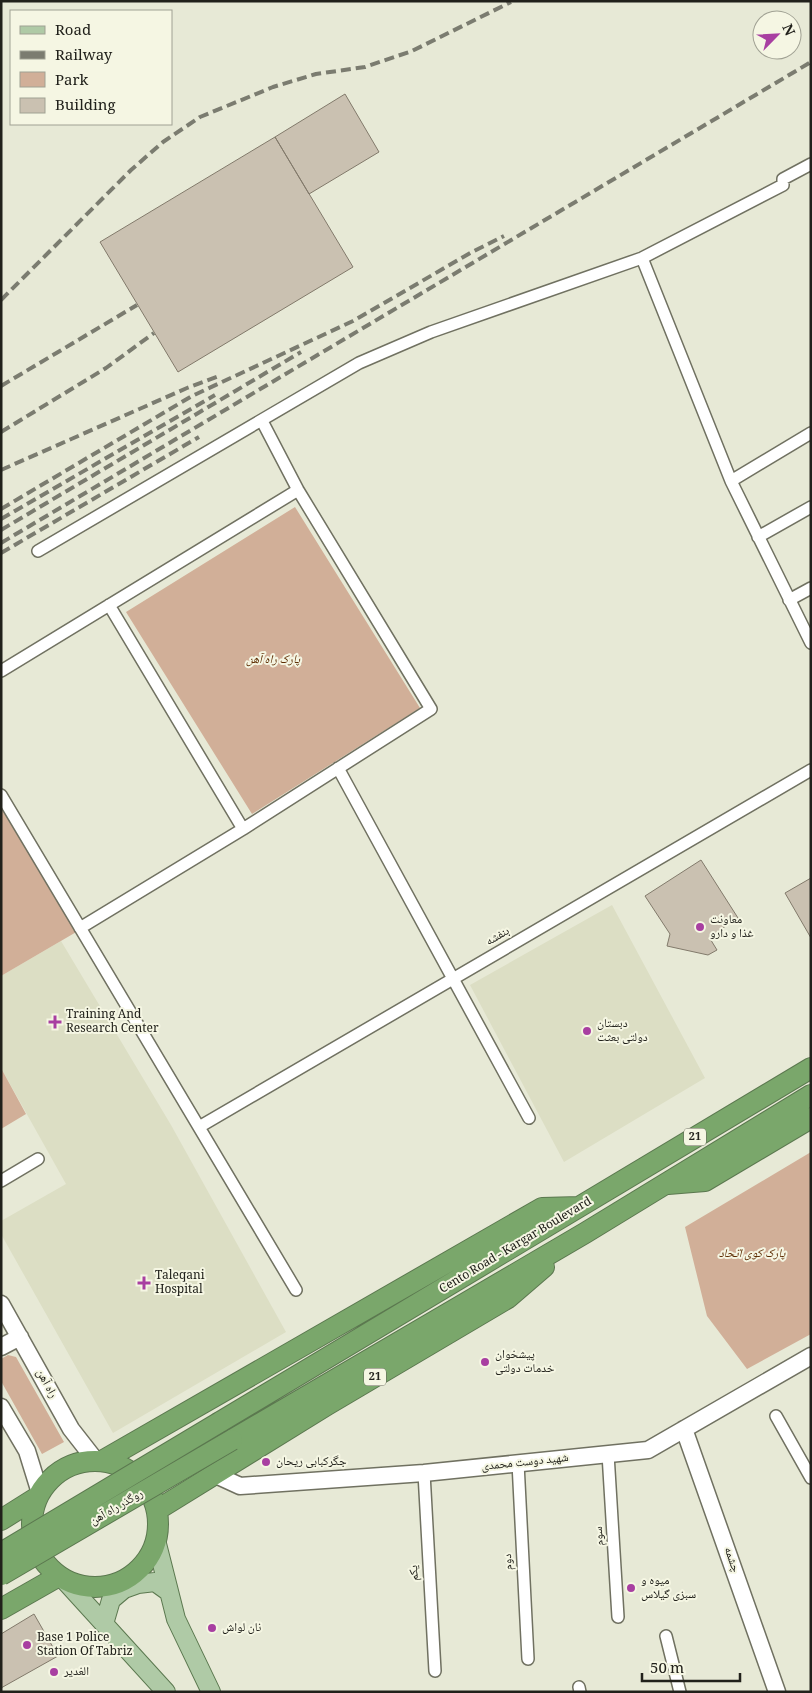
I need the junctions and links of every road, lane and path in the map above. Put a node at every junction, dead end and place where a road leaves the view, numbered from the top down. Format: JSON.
{"nodes":[{"id":1,"x":811,"y":164,"type":"edge"},
{"id":2,"x":642,"y":258,"type":"junction"},
{"id":3,"x":262,"y":421,"type":"junction"},
{"id":4,"x":811,"y":433,"type":"edge"},
{"id":5,"x":731,"y":481,"type":"junction"},
{"id":6,"x":298,"y":490,"type":"junction"},
{"id":7,"x":811,"y":507,"type":"edge"},
{"id":8,"x":758,"y":537,"type":"junction"},
{"id":9,"x":38,"y":551,"type":"dead end"},
{"id":10,"x":811,"y":588,"type":"edge"},
{"id":11,"x":789,"y":600,"type":"junction"},
{"id":12,"x":109,"y":605,"type":"junction"},
{"id":13,"x":811,"y":643,"type":"edge"},
{"id":14,"x":1,"y":671,"type":"edge"},
{"id":15,"x":338,"y":768,"type":"junction"},
{"id":16,"x":811,"y":770,"type":"edge"},
{"id":17,"x":1,"y":795,"type":"edge"},
{"id":18,"x":243,"y":829,"type":"junction"},
{"id":19,"x":80,"y":928,"type":"junction"},
{"id":20,"x":453,"y":979,"type":"junction"},
{"id":21,"x":811,"y":1068,"type":"edge"},
{"id":22,"x":811,"y":1095,"type":"edge"},
{"id":23,"x":529,"y":1118,"type":"dead end"},
{"id":24,"x":811,"y":1118,"type":"edge"},
{"id":25,"x":199,"y":1127,"type":"junction"},
{"id":26,"x":38,"y":1159,"type":"dead end"},
{"id":27,"x":1,"y":1181,"type":"edge"},
{"id":28,"x":664,"y":1184,"type":"junction"},
{"id":29,"x":581,"y":1207,"type":"junction"},
{"id":30,"x":585,"y":1233,"type":"junction"},
{"id":31,"x":296,"y":1290,"type":"dead end"},
{"id":32,"x":1,"y":1304,"type":"edge"},
{"id":33,"x":20,"y":1337,"type":"junction"},
{"id":34,"x":1,"y":1347,"type":"edge"},
{"id":35,"x":811,"y":1356,"type":"edge"},
{"id":36,"x":196,"y":1406,"type":"junction"},
{"id":37,"x":1,"y":1407,"type":"edge"},
{"id":38,"x":776,"y":1416,"type":"dead end"},
{"id":39,"x":220,"y":1422,"type":"joint"},
{"id":40,"x":684,"y":1429,"type":"junction"},
{"id":41,"x":232,"y":1440,"type":"joint"},
{"id":42,"x":608,"y":1454,"type":"junction"},
{"id":43,"x":99,"y":1461,"type":"junction"},
{"id":44,"x":518,"y":1463,"type":"junction"},
{"id":45,"x":424,"y":1473,"type":"junction"},
{"id":46,"x":216,"y":1474,"type":"junction"},
{"id":47,"x":811,"y":1478,"type":"edge"},
{"id":48,"x":38,"y":1496,"type":"junction"},
{"id":49,"x":157,"y":1510,"type":"junction"},
{"id":50,"x":1,"y":1520,"type":"edge"},
{"id":51,"x":156,"y":1540,"type":"junction"},
{"id":52,"x":1,"y":1553,"type":"edge"},
{"id":53,"x":1,"y":1576,"type":"edge"},
{"id":54,"x":62,"y":1578,"type":"junction"},
{"id":55,"x":169,"y":1592,"type":"junction"},
{"id":56,"x":1,"y":1610,"type":"edge"},
{"id":57,"x":618,"y":1617,"type":"dead end"},
{"id":58,"x":104,"y":1624,"type":"junction"},
{"id":59,"x":666,"y":1636,"type":"dead end"},
{"id":60,"x":528,"y":1659,"type":"dead end"},
{"id":61,"x":435,"y":1672,"type":"dead end"},
{"id":62,"x":166,"y":1692,"type":"edge"},
{"id":63,"x":211,"y":1692,"type":"edge"},
{"id":64,"x":680,"y":1692,"type":"edge"},
{"id":65,"x":778,"y":1692,"type":"edge"}],
"edges":[{"from":1,"to":2,"type":"street"},
{"from":2,"to":3,"type":"street"},
{"from":2,"to":5,"type":"street"},
{"from":3,"to":6,"type":"street"},
{"from":3,"to":9,"type":"street"},
{"from":4,"to":5,"type":"street"},
{"from":5,"to":8,"type":"street"},
{"from":6,"to":12,"type":"street"},
{"from":6,"to":15,"type":"street"},
{"from":7,"to":8,"type":"street"},
{"from":8,"to":11,"type":"street"},
{"from":10,"to":11,"type":"street"},
{"from":11,"to":13,"type":"street"},
{"from":12,"to":14,"type":"street"},
{"from":12,"to":18,"type":"street"},
{"from":15,"to":18,"type":"street"},
{"from":15,"to":20,"type":"street"},
{"from":16,"to":20,"type":"street","name":"بنفشه"},
{"from":17,"to":19,"type":"street"},
{"from":18,"to":19,"type":"street"},
{"from":19,"to":25,"type":"street"},
{"from":20,"to":23,"type":"street"},
{"from":20,"to":25,"type":"street","name":"بنفشه"},
{"from":21,"to":29,"type":"highway","name":"Cento Road - Kargar Boulevard","number":"21"},
{"from":22,"to":28,"type":"highway","name":"Cento Road - Kargar Boulevard","number":"21"},
{"from":24,"to":28,"type":"highway"},
{"from":25,"to":31,"type":"street"},
{"from":26,"to":27,"type":"street"},
{"from":28,"to":30,"type":"highway","name":"Cento Road - Kargar Boulevard","number":"21"},
{"from":29,"to":36,"type":"highway"},
{"from":29,"to":39,"type":"highway","name":"Cento Road - Kargar Boulevard","number":"21"},
{"from":30,"to":41,"type":"highway","name":"Cento Road - Kargar Boulevard","number":"21"},
{"from":30,"to":46,"type":"highway","number":"21"},
{"from":32,"to":33,"type":"main road","name":"راه آهن"},
{"from":33,"to":34,"type":"main road"},
{"from":33,"to":43,"type":"main road","name":"راه آهن"},
{"from":35,"to":40,"type":"main road","name":"شهید دوست محمدی"},
{"from":36,"to":43,"type":"highway"},
{"from":36,"to":46,"type":"highway"},
{"from":37,"to":48,"type":"main road"},
{"from":38,"to":47,"type":"street"},
{"from":39,"to":52,"type":"highway","name":"روگذر راه آهن","number":"21","bridge":true},
{"from":40,"to":42,"type":"main road","name":"شهید دوست محمدی"},
{"from":40,"to":65,"type":"main road","name":"چشمه"},
{"from":41,"to":53,"type":"highway","name":"روگذر راه آهن","number":"21","bridge":true},
{"from":42,"to":44,"type":"main road","name":"شهید دوست محمدی"},
{"from":42,"to":57,"type":"street","name":"سوم"},
{"from":43,"to":48,"type":"highway"},
{"from":43,"to":49,"type":"highway"},
{"from":44,"to":45,"type":"main road","name":"شهید دوست محمدی"},
{"from":44,"to":60,"type":"street","name":"دوم"},
{"from":45,"to":46,"type":"main road","name":"شهید دوست محمدی"},
{"from":45,"to":61,"type":"street","name":"یکم"},
{"from":46,"to":49,"type":"highway","number":"21"},
{"from":48,"to":50,"type":"highway"},
{"from":48,"to":54,"type":"highway"},
{"from":49,"to":51,"type":"highway"},
{"from":51,"to":54,"type":"highway"},
{"from":51,"to":55,"type":"main road"},
{"from":54,"to":56,"type":"highway"},
{"from":54,"to":58,"type":"main road"},
{"from":55,"to":58,"type":"main road"},
{"from":55,"to":63,"type":"main road"},
{"from":58,"to":62,"type":"main road"},
{"from":59,"to":64,"type":"street"}]}
